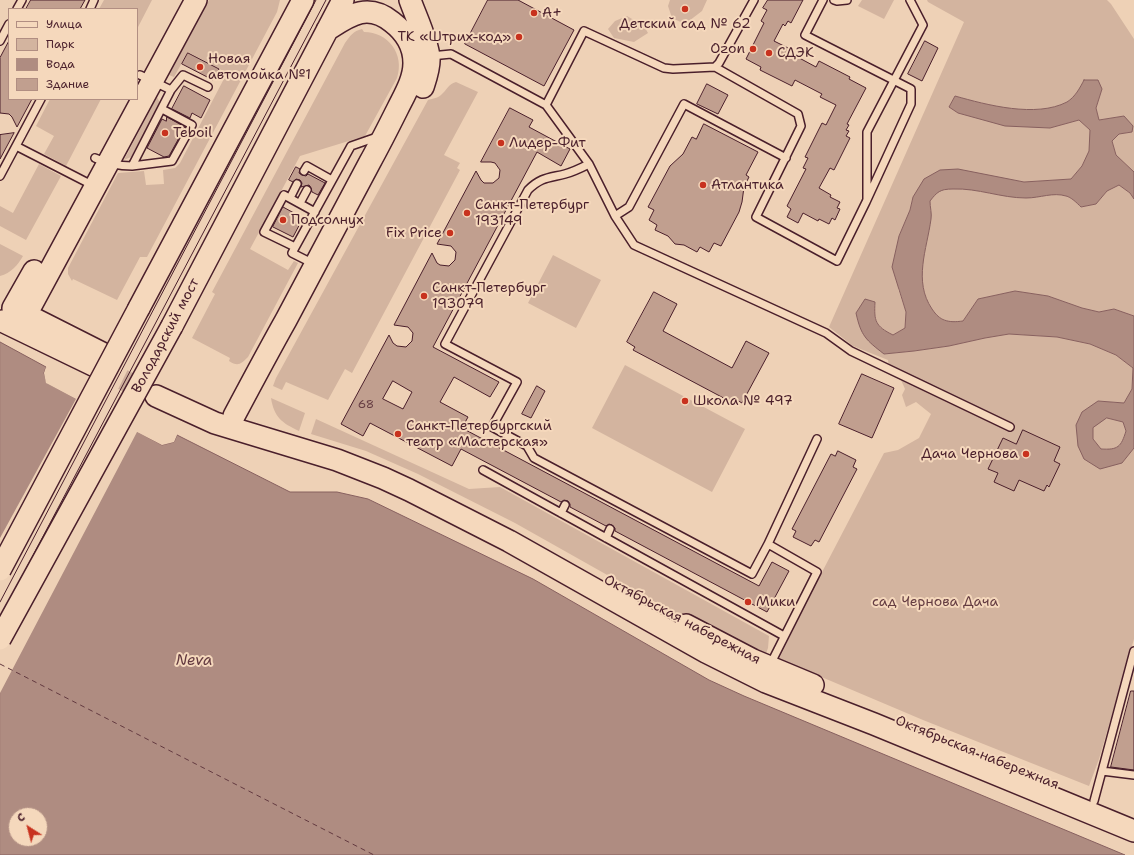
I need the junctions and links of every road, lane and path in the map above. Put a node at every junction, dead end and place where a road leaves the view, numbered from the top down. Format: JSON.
{"nodes":[{"id":1,"x":181,"y":0,"type":"edge"},
{"id":2,"x":196,"y":0,"type":"edge"},
{"id":3,"x":343,"y":0,"type":"edge"},
{"id":4,"x":410,"y":0,"type":"edge"},
{"id":5,"x":754,"y":0,"type":"edge"},
{"id":6,"x":823,"y":0,"type":"edge"},
{"id":7,"x":834,"y":0,"type":"edge"},
{"id":8,"x":847,"y":0,"type":"edge"},
{"id":9,"x":910,"y":0,"type":"edge"},
{"id":10,"x":298,"y":5,"type":"edge"},
{"id":11,"x":8,"y":26,"type":"edge"},
{"id":12,"x":327,"y":30,"type":"junction"},
{"id":13,"x":0,"y":41,"type":"edge"},
{"id":14,"x":429,"y":57,"type":"junction"},
{"id":15,"x":715,"y":67,"type":"junction"},
{"id":16,"x":143,"y":79,"type":"edge"},
{"id":17,"x":894,"y":80,"type":"junction"},
{"id":18,"x":208,"y":88,"type":"dead end"},
{"id":19,"x":138,"y":89,"type":"edge"},
{"id":20,"x":171,"y":90,"type":"junction"},
{"id":21,"x":40,"y":100,"type":"edge"},
{"id":22,"x":128,"y":100,"type":"edge"},
{"id":23,"x":132,"y":100,"type":"edge"},
{"id":24,"x":546,"y":105,"type":"junction"},
{"id":25,"x":162,"y":109,"type":"junction"},
{"id":26,"x":385,"y":134,"type":"junction"},
{"id":27,"x":16,"y":146,"type":"junction"},
{"id":28,"x":786,"y":158,"type":"junction"},
{"id":29,"x":101,"y":161,"type":"junction"},
{"id":30,"x":589,"y":164,"type":"junction"},
{"id":31,"x":132,"y":166,"type":"junction"},
{"id":32,"x":304,"y":171,"type":"dead end"},
{"id":33,"x":0,"y":176,"type":"edge"},
{"id":34,"x":332,"y":180,"type":"junction"},
{"id":35,"x":89,"y":184,"type":"junction"},
{"id":36,"x":297,"y":184,"type":"dead end"},
{"id":37,"x":307,"y":190,"type":"dead end"},
{"id":38,"x":290,"y":198,"type":"junction"},
{"id":39,"x":866,"y":202,"type":"junction"},
{"id":40,"x":300,"y":203,"type":"junction"},
{"id":41,"x":315,"y":212,"type":"junction"},
{"id":42,"x":615,"y":216,"type":"junction"},
{"id":43,"x":295,"y":248,"type":"junction"},
{"id":44,"x":315,"y":264,"type":"junction"},
{"id":45,"x":10,"y":314,"type":"edge"},
{"id":46,"x":99,"y":359,"type":"tunnel mouth"},
{"id":47,"x":160,"y":389,"type":"tunnel mouth"},
{"id":48,"x":240,"y":422,"type":"junction"},
{"id":49,"x":1010,"y":427,"type":"dead end"},
{"id":50,"x":817,"y":439,"type":"dead end"},
{"id":51,"x":483,"y":470,"type":"dead end"},
{"id":52,"x":565,"y":505,"type":"dead end"},
{"id":53,"x":561,"y":513,"type":"junction"},
{"id":54,"x":610,"y":529,"type":"dead end"},
{"id":55,"x":606,"y":538,"type":"junction"},
{"id":56,"x":768,"y":544,"type":"junction"},
{"id":57,"x":0,"y":570,"type":"edge"},
{"id":58,"x":784,"y":636,"type":"junction"},
{"id":59,"x":0,"y":639,"type":"edge"},
{"id":60,"x":1134,"y":651,"type":"edge"},
{"id":61,"x":769,"y":667,"type":"junction"},
{"id":62,"x":1102,"y":771,"type":"junction"},
{"id":63,"x":1134,"y":775,"type":"edge"},
{"id":64,"x":1094,"y":801,"type":"junction"},
{"id":65,"x":1134,"y":818,"type":"edge"},
{"id":66,"x":1134,"y":831,"type":"edge"}],
"edges":[{"from":1,"to":16,"type":"main road"},
{"from":2,"to":16,"type":"main road"},
{"from":3,"to":12,"type":"main road","name":"Володарский мост"},
{"from":4,"to":14,"type":"main road"},
{"from":5,"to":15,"type":"lane"},
{"from":6,"to":17,"type":"lane"},
{"from":7,"to":8,"type":"lane"},
{"from":9,"to":17,"type":"lane"},
{"from":10,"to":57,"type":"main road","bridge":true},
{"from":11,"to":13,"type":"lane"},
{"from":12,"to":26,"type":"main road"},
{"from":12,"to":59,"type":"main road","name":"Володарский мост","bridge":true},
{"from":14,"to":24,"type":"lane"},
{"from":14,"to":48,"type":"main road"},
{"from":15,"to":24,"type":"lane"},
{"from":15,"to":28,"type":"lane"},
{"from":16,"to":19,"type":"main road"},
{"from":16,"to":20,"type":"lane"},
{"from":17,"to":39,"type":"lane"},
{"from":17,"to":39,"type":"lane"},
{"from":18,"to":20,"type":"lane"},
{"from":20,"to":25,"type":"lane"},
{"from":21,"to":27,"type":"lane"},
{"from":22,"to":29,"type":"main road"},
{"from":23,"to":29,"type":"main road"},
{"from":24,"to":30,"type":"lane"},
{"from":25,"to":31,"type":"lane"},
{"from":25,"to":31,"type":"lane"},
{"from":26,"to":34,"type":"lane"},
{"from":26,"to":44,"type":"main road"},
{"from":27,"to":33,"type":"lane"},
{"from":27,"to":35,"type":"lane"},
{"from":28,"to":39,"type":"lane"},
{"from":28,"to":42,"type":"lane"},
{"from":29,"to":31,"type":"lane"},
{"from":29,"to":35,"type":"main road"},
{"from":30,"to":42,"type":"lane"},
{"from":30,"to":56,"type":"lane"},
{"from":32,"to":34,"type":"lane"},
{"from":34,"to":41,"type":"lane"},
{"from":35,"to":45,"type":"main road"},
{"from":36,"to":38,"type":"lane"},
{"from":37,"to":40,"type":"lane"},
{"from":38,"to":40,"type":"lane"},
{"from":38,"to":43,"type":"lane"},
{"from":40,"to":41,"type":"lane"},
{"from":41,"to":43,"type":"lane"},
{"from":42,"to":49,"type":"lane"},
{"from":43,"to":44,"type":"lane"},
{"from":44,"to":48,"type":"main road"},
{"from":45,"to":46,"type":"main road"},
{"from":47,"to":48,"type":"main road","name":"Октябрьская набережная"},
{"from":48,"to":61,"type":"main road","name":"Октябрьская набережная"},
{"from":48,"to":66,"type":"main road","name":"Октябрьская набережная"},
{"from":50,"to":56,"type":"lane"},
{"from":51,"to":53,"type":"lane"},
{"from":52,"to":53,"type":"lane"},
{"from":53,"to":55,"type":"lane"},
{"from":54,"to":55,"type":"lane"},
{"from":55,"to":58,"type":"lane"},
{"from":56,"to":58,"type":"lane"},
{"from":58,"to":61,"type":"lane"},
{"from":60,"to":62,"type":"lane"},
{"from":61,"to":64,"type":"main road","name":"Октябрьская набережная"},
{"from":62,"to":63,"type":"lane"},
{"from":62,"to":64,"type":"lane"},
{"from":64,"to":65,"type":"main road","name":"Октябрьская набережная"}]}
